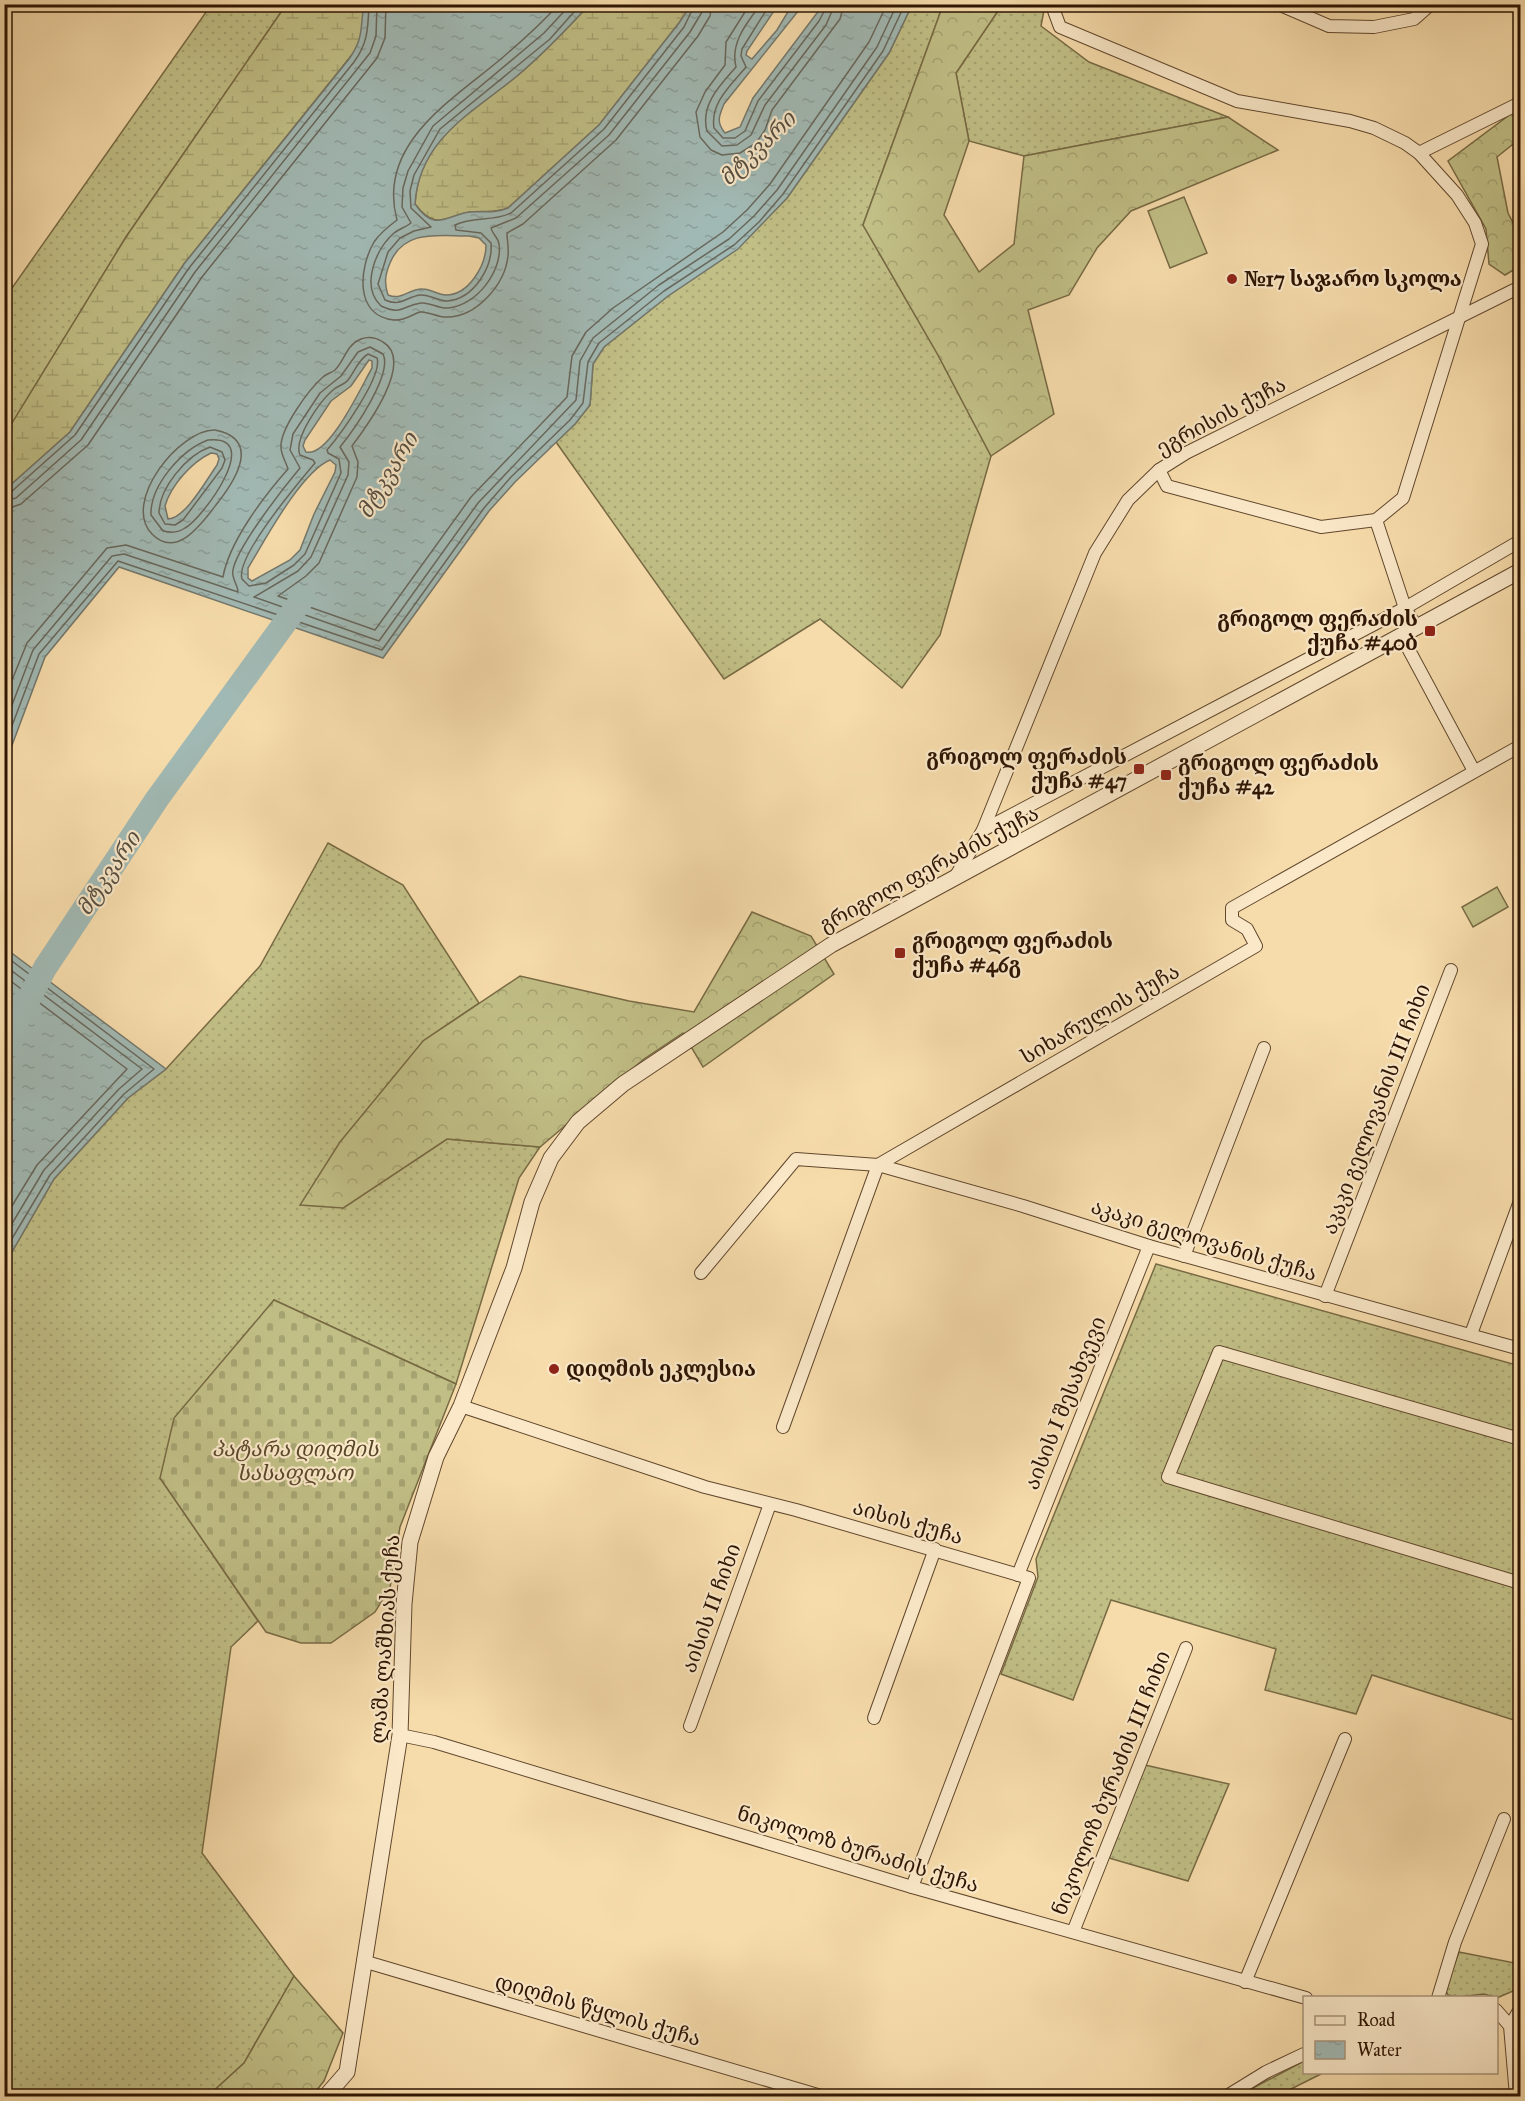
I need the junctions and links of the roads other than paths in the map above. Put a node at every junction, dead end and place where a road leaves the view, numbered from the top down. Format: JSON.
{"nodes":[{"id":1,"x":1054,"y":4,"type":"edge"},
{"id":2,"x":1278,"y":4,"type":"edge"},
{"id":3,"x":1431,"y":4,"type":"edge"},
{"id":4,"x":1521,"y":103,"type":"edge"},
{"id":5,"x":1419,"y":153,"type":"junction"},
{"id":6,"x":1521,"y":286,"type":"edge"},
{"id":7,"x":1460,"y":316,"type":"junction"},
{"id":8,"x":1159,"y":470,"type":"junction"},
{"id":9,"x":1376,"y":520,"type":"junction"},
{"id":10,"x":1521,"y":541,"type":"edge"},
{"id":11,"x":1521,"y":572,"type":"edge"},
{"id":12,"x":1405,"y":608,"type":"junction"},
{"id":13,"x":1417,"y":628,"type":"junction"},
{"id":14,"x":1402,"y":637,"type":"junction"},
{"id":15,"x":1521,"y":746,"type":"edge"},
{"id":16,"x":1474,"y":771,"type":"junction"},
{"id":17,"x":983,"y":830,"type":"junction"},
{"id":18,"x":954,"y":880,"type":"junction"},
{"id":19,"x":1451,"y":970,"type":"dead end"},
{"id":20,"x":1264,"y":1048,"type":"dead end"},
{"id":21,"x":622,"y":1084,"type":"joint"},
{"id":22,"x":878,"y":1165,"type":"junction"},
{"id":23,"x":1521,"y":1201,"type":"edge"},
{"id":24,"x":1149,"y":1246,"type":"junction"},
{"id":25,"x":1184,"y":1256,"type":"junction"},
{"id":26,"x":701,"y":1273,"type":"dead end"},
{"id":27,"x":1325,"y":1296,"type":"junction"},
{"id":28,"x":1471,"y":1334,"type":"junction"},
{"id":29,"x":1521,"y":1349,"type":"edge"},
{"id":30,"x":461,"y":1406,"type":"junction"},
{"id":31,"x":783,"y":1427,"type":"dead end"},
{"id":32,"x":1521,"y":1439,"type":"edge"},
{"id":33,"x":770,"y":1504,"type":"junction"},
{"id":34,"x":935,"y":1550,"type":"junction"},
{"id":35,"x":1018,"y":1575,"type":"junction"},
{"id":36,"x":1521,"y":1583,"type":"edge"},
{"id":37,"x":1186,"y":1648,"type":"dead end"},
{"id":38,"x":874,"y":1718,"type":"dead end"},
{"id":39,"x":690,"y":1726,"type":"dead end"},
{"id":40,"x":400,"y":1735,"type":"junction"},
{"id":41,"x":1345,"y":1739,"type":"dead end"},
{"id":42,"x":1504,"y":1819,"type":"dead end"},
{"id":43,"x":912,"y":1887,"type":"junction"},
{"id":44,"x":1073,"y":1932,"type":"junction"},
{"id":45,"x":363,"y":1961,"type":"junction"},
{"id":46,"x":1245,"y":1982,"type":"junction"},
{"id":47,"x":1439,"y":1996,"type":"edge"},
{"id":48,"x":1303,"y":1997,"type":"edge"},
{"id":49,"x":1521,"y":2009,"type":"edge"},
{"id":50,"x":1498,"y":2011,"type":"edge"},
{"id":51,"x":1510,"y":2026,"type":"junction"},
{"id":52,"x":1303,"y":2055,"type":"edge"},
{"id":53,"x":326,"y":2097,"type":"edge"},
{"id":54,"x":821,"y":2097,"type":"edge"},
{"id":55,"x":1227,"y":2097,"type":"edge"},
{"id":56,"x":1516,"y":2097,"type":"edge"}],
"edges":[{"from":1,"to":5,"type":"street"},
{"from":2,"to":3,"type":"street"},
{"from":4,"to":5,"type":"street"},
{"from":5,"to":7,"type":"street"},
{"from":6,"to":7,"type":"street","name":"ეგრისის ქუჩა"},
{"from":7,"to":8,"type":"street","name":"ეგრისის ქუჩა"},
{"from":7,"to":9,"type":"street"},
{"from":8,"to":9,"type":"street"},
{"from":8,"to":17,"type":"street","name":"ეგრისის ქუჩა"},
{"from":9,"to":12,"type":"street"},
{"from":10,"to":12,"type":"street"},
{"from":11,"to":13,"type":"street","name":"გრიგოლ ფერაძის ქუჩა"},
{"from":12,"to":13,"type":"street"},
{"from":12,"to":17,"type":"street"},
{"from":13,"to":14,"type":"street","name":"გრიგოლ ფერაძის ქუჩა"},
{"from":14,"to":16,"type":"street"},
{"from":14,"to":18,"type":"street","name":"გრიგოლ ფერაძის ქუჩა"},
{"from":15,"to":16,"type":"street","name":"სიხარულის ქუჩა"},
{"from":16,"to":22,"type":"street","name":"სიხარულის ქუჩა"},
{"from":17,"to":18,"type":"street","name":"ეგრისის ქუჩა"},
{"from":18,"to":21,"type":"street","name":"გრიგოლ ფერაძის ქუჩა"},
{"from":19,"to":27,"type":"street","name":"აკაკი გელოვანის III ჩიხი"},
{"from":20,"to":25,"type":"street"},
{"from":21,"to":30,"type":"street","name":"ლაშა ლაშხიას ქუჩა"},
{"from":22,"to":24,"type":"street","name":"აკაკი გელოვანის ქუჩა"},
{"from":22,"to":26,"type":"street","name":"აკაკი გელოვანის ქუჩა"},
{"from":22,"to":31,"type":"street"},
{"from":23,"to":28,"type":"street"},
{"from":24,"to":25,"type":"street","name":"აკაკი გელოვანის ქუჩა"},
{"from":24,"to":35,"type":"street","name":"აისის I შესახვევი"},
{"from":25,"to":27,"type":"street","name":"აკაკი გელოვანის ქუჩა"},
{"from":27,"to":28,"type":"street","name":"აკაკი გელოვანის ქუჩა"},
{"from":28,"to":29,"type":"street","name":"აკაკი გელოვანის ქუჩა"},
{"from":30,"to":33,"type":"street","name":"აისის ქუჩა"},
{"from":30,"to":40,"type":"street","name":"ლაშა ლაშხიას ქუჩა"},
{"from":32,"to":36,"type":"street"},
{"from":33,"to":34,"type":"street","name":"აისის ქუჩა"},
{"from":33,"to":39,"type":"street","name":"აისის II ჩიხი"},
{"from":34,"to":35,"type":"street","name":"აისის ქუჩა"},
{"from":34,"to":38,"type":"street"},
{"from":35,"to":43,"type":"street"},
{"from":37,"to":44,"type":"street","name":"ნიკოლოზ ბურაძის III ჩიხი"},
{"from":40,"to":43,"type":"street","name":"ნიკოლოზ ბურაძის ქუჩა"},
{"from":40,"to":45,"type":"street","name":"ლაშა ლაშხიას ქუჩა"},
{"from":41,"to":46,"type":"street"},
{"from":42,"to":47,"type":"street"},
{"from":43,"to":44,"type":"street","name":"ნიკოლოზ ბურაძის ქუჩა"},
{"from":44,"to":46,"type":"street","name":"ნიკოლოზ ბურაძის ქუჩა"},
{"from":45,"to":53,"type":"street","name":"ლაშა ლაშხიას ქუჩა"},
{"from":45,"to":54,"type":"street","name":"დიღმის წყლის ქუჩა"},
{"from":46,"to":48,"type":"street","name":"ნიკოლოზ ბურაძის ქუჩა"},
{"from":49,"to":51,"type":"street"},
{"from":50,"to":51,"type":"street"},
{"from":51,"to":56,"type":"street"},
{"from":52,"to":55,"type":"street"}]}
